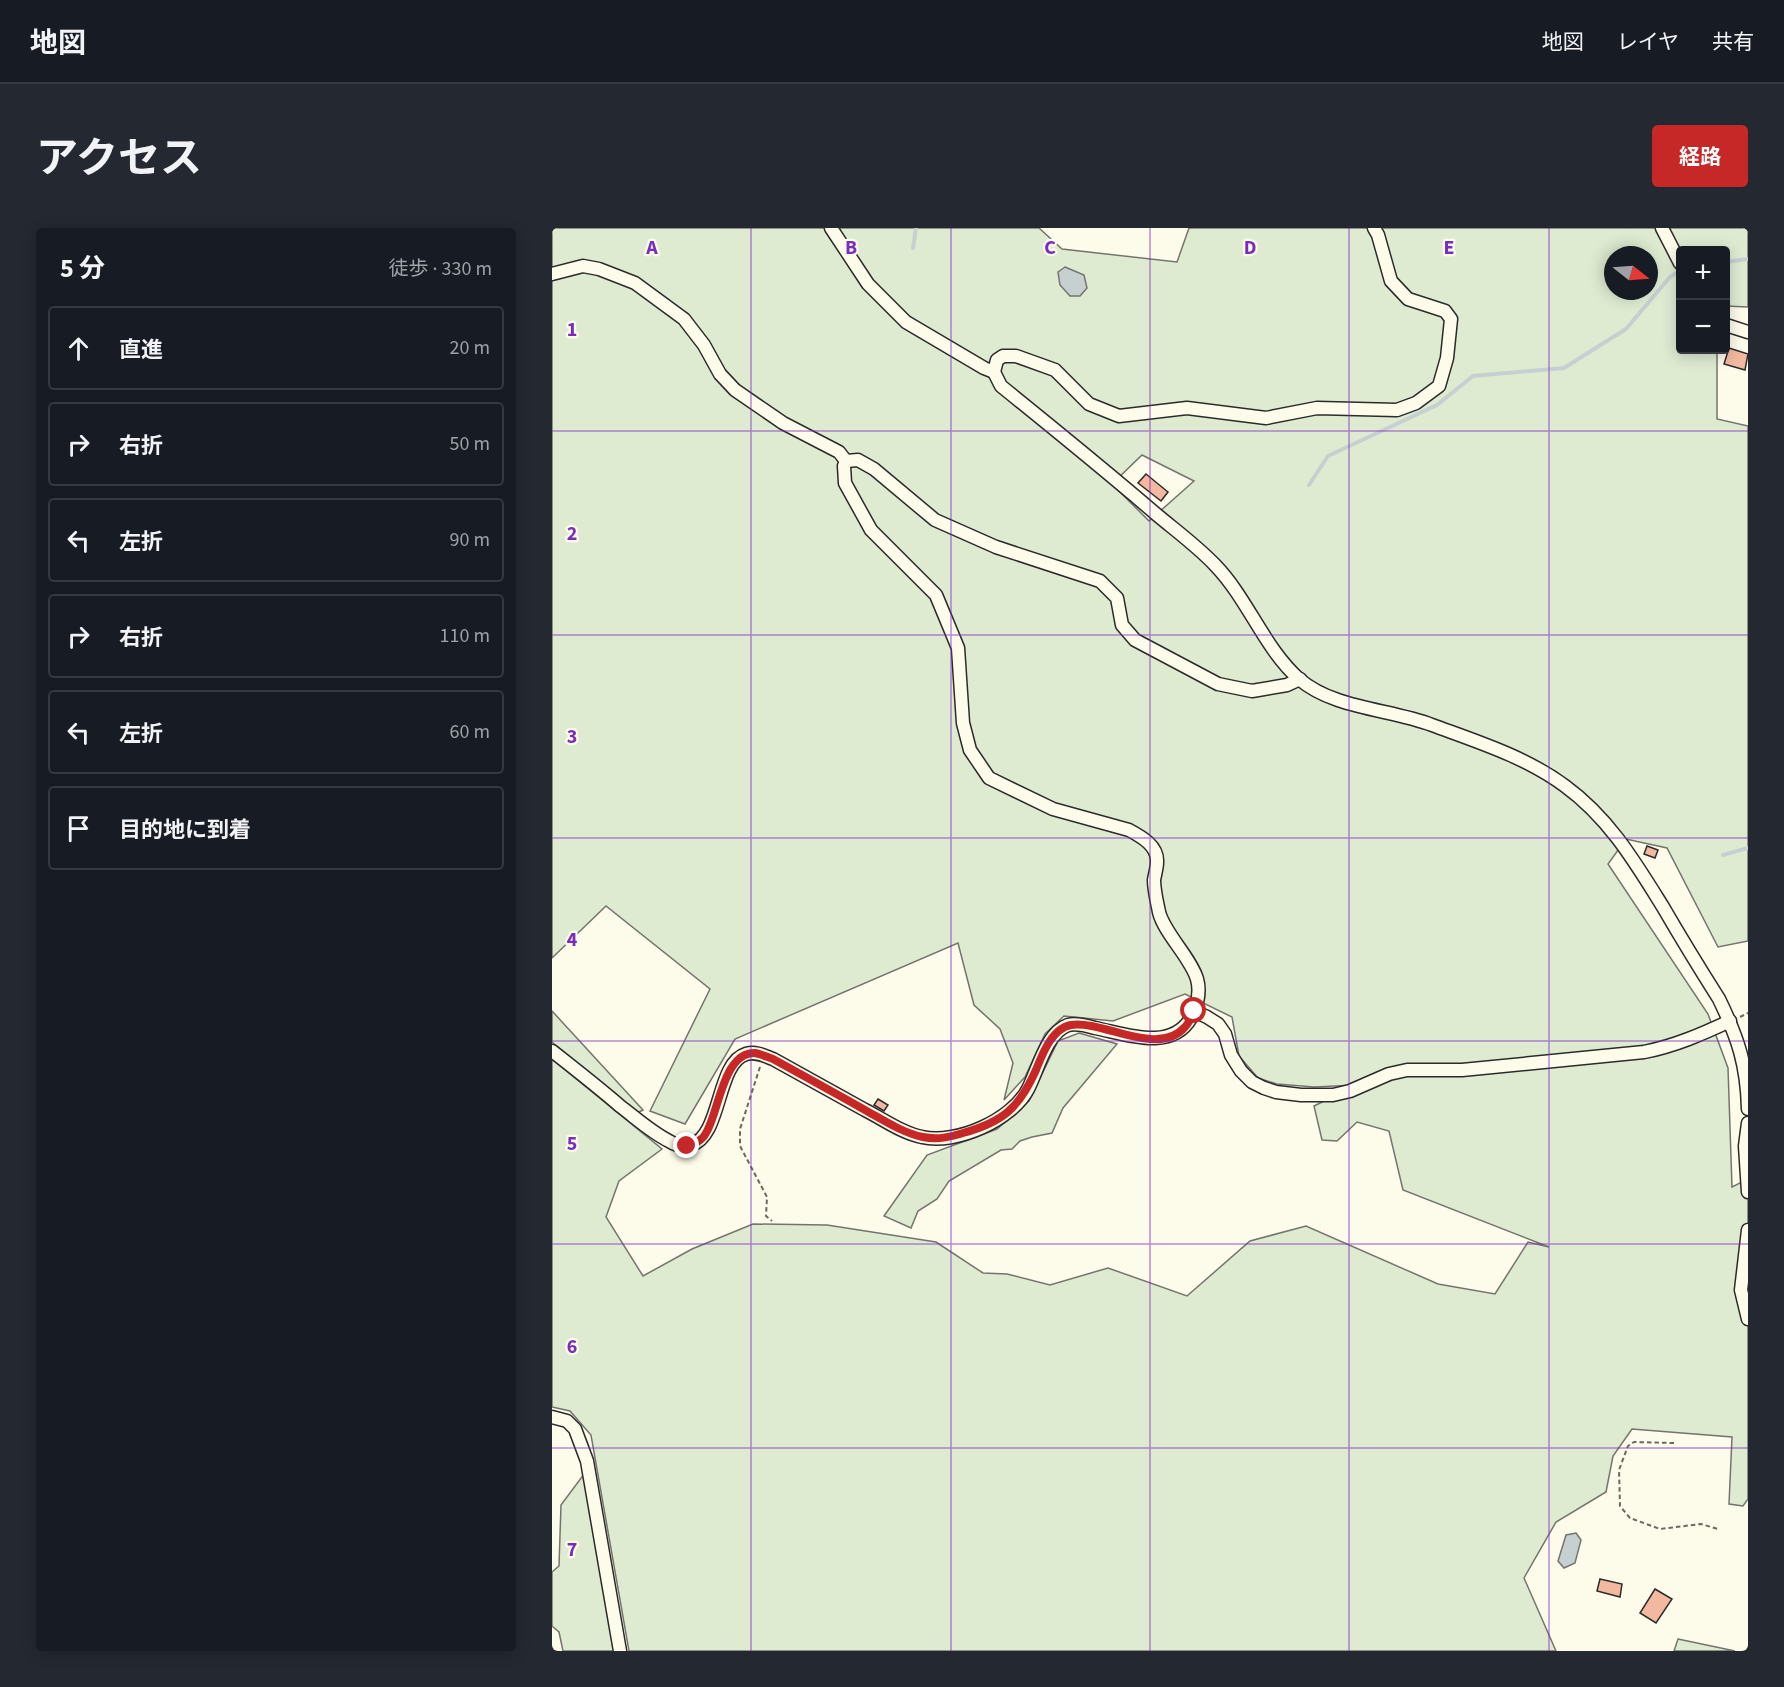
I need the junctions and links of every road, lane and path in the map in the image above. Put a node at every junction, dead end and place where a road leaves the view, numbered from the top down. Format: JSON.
{"nodes":[{"id":1,"x":831,"y":228,"type":"edge"},
{"id":2,"x":1374,"y":228,"type":"edge"},
{"id":3,"x":1662,"y":228,"type":"edge"},
{"id":4,"x":1676,"y":254,"type":"edge"},
{"id":5,"x":552,"y":274,"type":"edge"},
{"id":6,"x":1730,"y":327,"type":"edge"},
{"id":7,"x":1748,"y":332,"type":"edge"},
{"id":8,"x":994,"y":372,"type":"junction"},
{"id":9,"x":846,"y":461,"type":"junction"},
{"id":10,"x":1300,"y":679,"type":"junction"},
{"id":11,"x":1194,"y":1011,"type":"junction"},
{"id":12,"x":1730,"y":1021,"type":"junction"},
{"id":13,"x":552,"y":1051,"type":"edge"},
{"id":14,"x":773,"y":1059,"type":"junction"},
{"id":15,"x":1748,"y":1109,"type":"edge"},
{"id":16,"x":1748,"y":1123,"type":"edge"},
{"id":17,"x":1748,"y":1192,"type":"edge"},
{"id":18,"x":772,"y":1221,"type":"dead end"},
{"id":19,"x":1748,"y":1230,"type":"edge"},
{"id":20,"x":1748,"y":1319,"type":"edge"},
{"id":21,"x":552,"y":1417,"type":"edge"},
{"id":22,"x":1674,"y":1443,"type":"dead end"},
{"id":23,"x":1718,"y":1529,"type":"dead end"},
{"id":24,"x":620,"y":1651,"type":"edge"}],
"edges":[{"from":1,"to":8,"type":"street"},
{"from":2,"to":8,"type":"street"},
{"from":3,"to":4,"type":"street"},
{"from":5,"to":9,"type":"street"},
{"from":6,"to":7,"type":"street"},
{"from":8,"to":10,"type":"street"},
{"from":9,"to":10,"type":"street"},
{"from":9,"to":11,"type":"street"},
{"from":10,"to":12,"type":"street"},
{"from":11,"to":12,"type":"street"},
{"from":11,"to":14,"type":"street"},
{"from":12,"to":15,"type":"street"},
{"from":13,"to":14,"type":"street"},
{"from":14,"to":18,"type":"path"},
{"from":16,"to":17,"type":"street"},
{"from":19,"to":20,"type":"street"},
{"from":21,"to":24,"type":"street"},
{"from":22,"to":23,"type":"path"}]}
